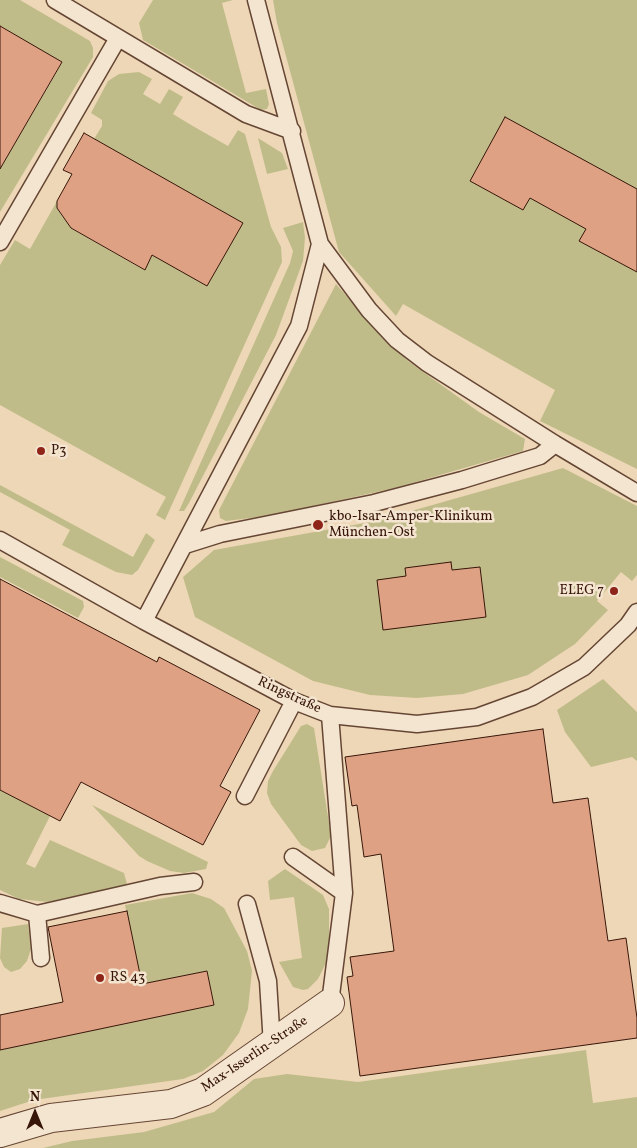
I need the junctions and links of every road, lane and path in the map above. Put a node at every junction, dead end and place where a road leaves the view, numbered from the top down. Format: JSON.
{"nodes":[{"id":1,"x":55,"y":0,"type":"edge"},
{"id":2,"x":256,"y":0,"type":"edge"},
{"id":3,"x":118,"y":38,"type":"junction"},
{"id":4,"x":292,"y":131,"type":"junction"},
{"id":5,"x":0,"y":242,"type":"edge"},
{"id":6,"x":320,"y":244,"type":"junction"},
{"id":7,"x":554,"y":444,"type":"junction"},
{"id":8,"x":637,"y":492,"type":"edge"},
{"id":9,"x":0,"y":540,"type":"edge"},
{"id":10,"x":185,"y":545,"type":"junction"},
{"id":11,"x":637,"y":612,"type":"edge"},
{"id":12,"x":144,"y":621,"type":"junction"},
{"id":13,"x":294,"y":701,"type":"junction"},
{"id":14,"x":330,"y":715,"type":"junction"},
{"id":15,"x":245,"y":796,"type":"dead end"},
{"id":16,"x":293,"y":857,"type":"dead end"},
{"id":17,"x":194,"y":882,"type":"dead end"},
{"id":18,"x":344,"y":893,"type":"junction"},
{"id":19,"x":0,"y":903,"type":"edge"},
{"id":20,"x":247,"y":904,"type":"dead end"},
{"id":21,"x":36,"y":914,"type":"junction"},
{"id":22,"x":41,"y":958,"type":"dead end"},
{"id":23,"x":330,"y":1003,"type":"joint"},
{"id":24,"x":272,"y":1045,"type":"junction"},
{"id":25,"x":0,"y":1133,"type":"edge"}],
"edges":[{"from":1,"to":3,"type":"lane"},
{"from":2,"to":4,"type":"lane"},
{"from":3,"to":4,"type":"lane"},
{"from":3,"to":5,"type":"lane"},
{"from":4,"to":6,"type":"lane"},
{"from":6,"to":7,"type":"lane"},
{"from":6,"to":10,"type":"lane"},
{"from":7,"to":8,"type":"lane"},
{"from":7,"to":10,"type":"lane"},
{"from":9,"to":12,"type":"lane","name":"Ringstraße"},
{"from":10,"to":12,"type":"lane"},
{"from":11,"to":14,"type":"lane","name":"Ringstraße"},
{"from":12,"to":13,"type":"lane","name":"Ringstraße"},
{"from":13,"to":14,"type":"lane","name":"Ringstraße"},
{"from":13,"to":15,"type":"lane"},
{"from":14,"to":18,"type":"lane"},
{"from":16,"to":18,"type":"lane"},
{"from":17,"to":21,"type":"lane"},
{"from":18,"to":23,"type":"lane"},
{"from":19,"to":21,"type":"lane"},
{"from":20,"to":24,"type":"lane"},
{"from":21,"to":22,"type":"lane"},
{"from":23,"to":24,"type":"street","name":"Max-Isserlin-Straße"},
{"from":24,"to":25,"type":"street","name":"Max-Isserlin-Straße"}]}
